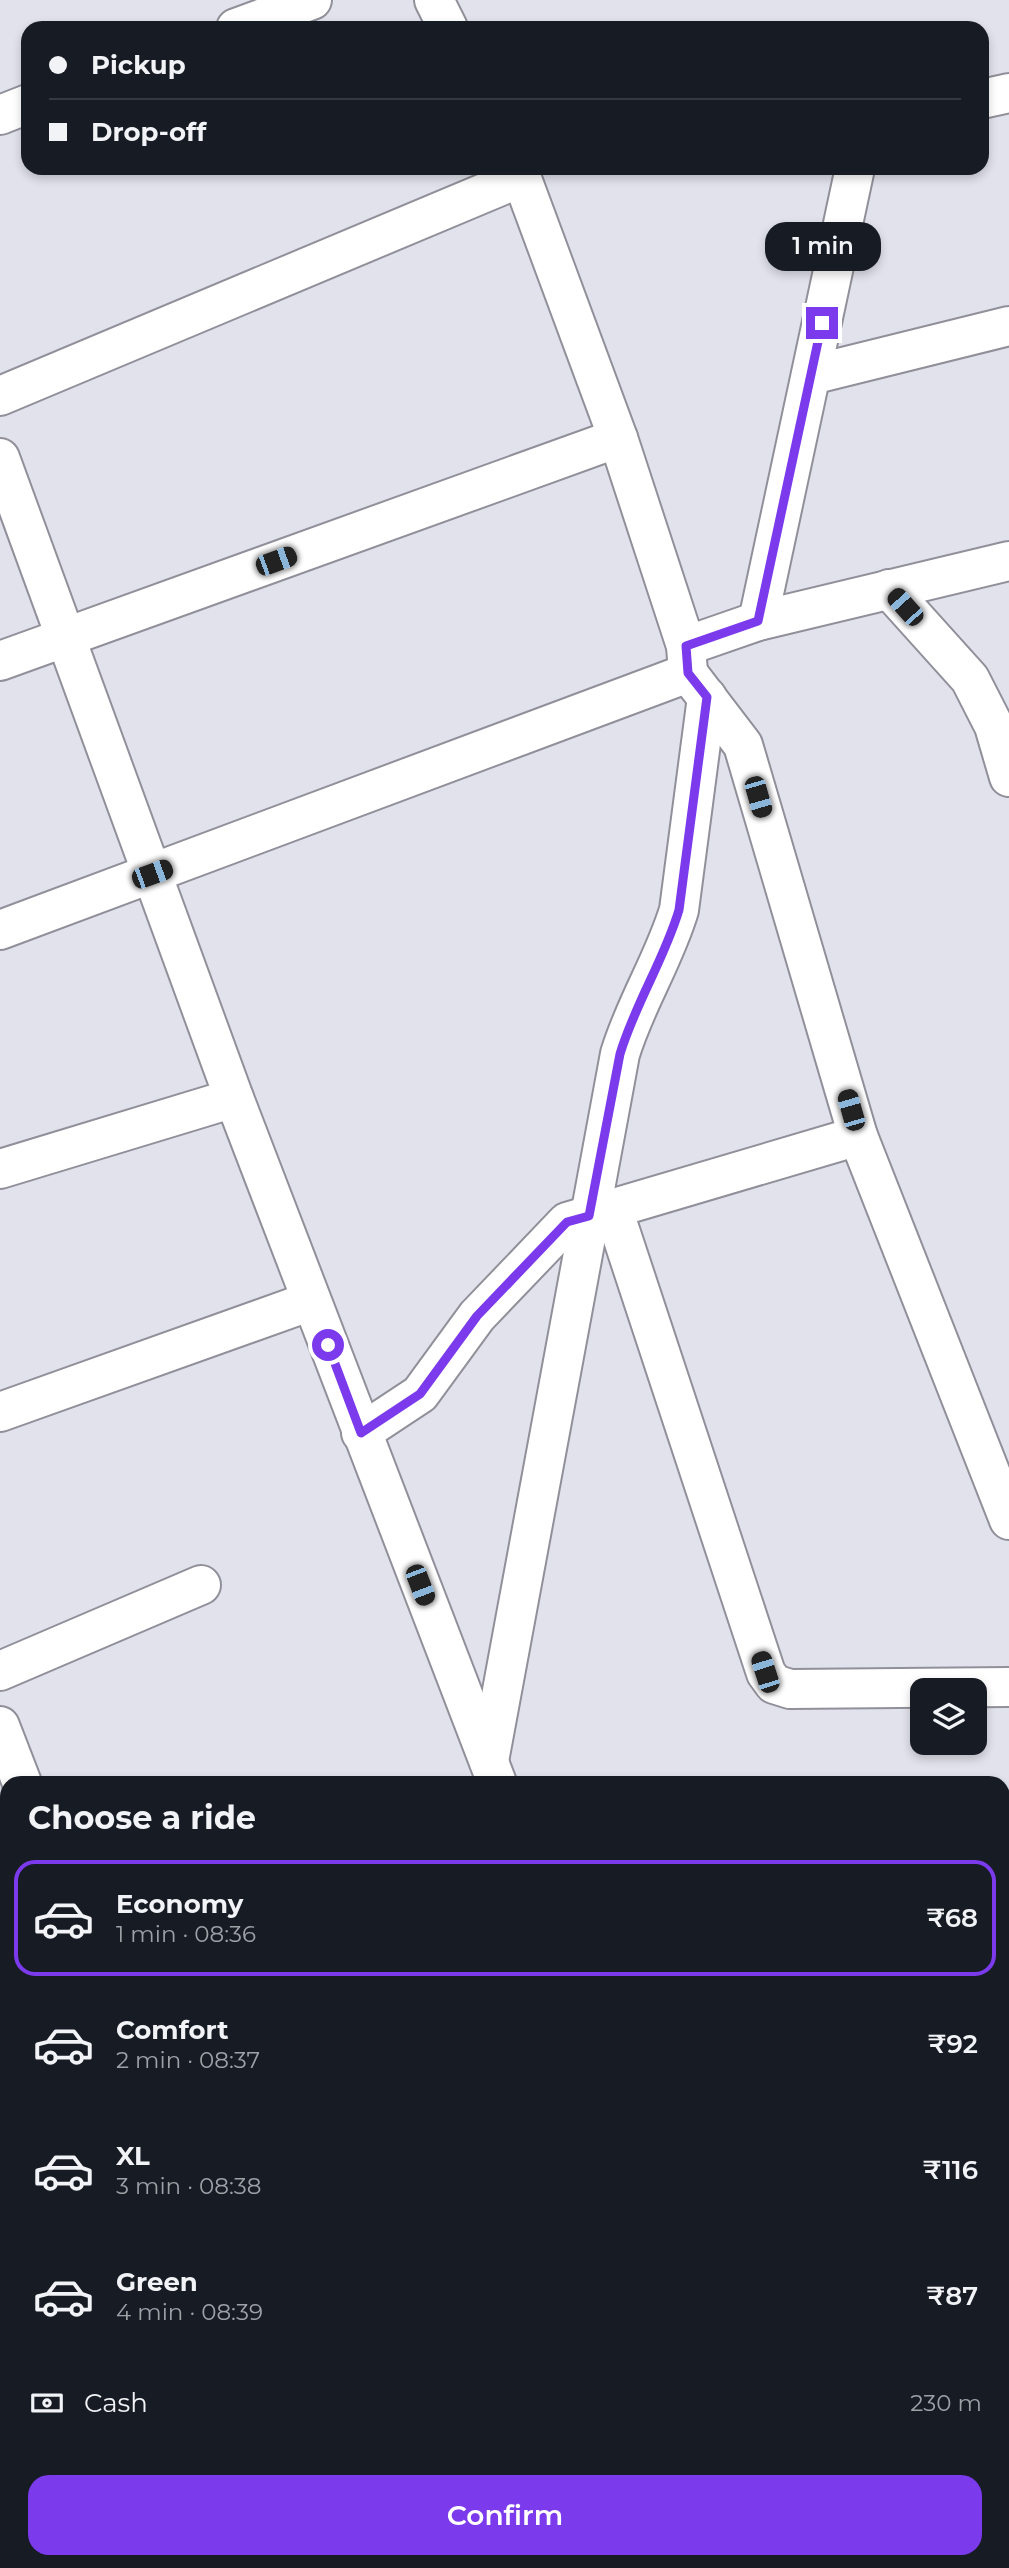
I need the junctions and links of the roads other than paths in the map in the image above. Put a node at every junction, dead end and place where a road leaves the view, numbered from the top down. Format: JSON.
{"nodes":[{"id":1,"x":312,"y":0,"type":"edge"},
{"id":2,"x":434,"y":0,"type":"edge"},
{"id":3,"x":255,"y":21,"type":"edge"},
{"id":4,"x":444,"y":21,"type":"edge"},
{"id":5,"x":1009,"y":93,"type":"edge"},
{"id":6,"x":989,"y":97,"type":"edge"},
{"id":7,"x":21,"y":106,"type":"edge"},
{"id":8,"x":0,"y":114,"type":"edge"},
{"id":9,"x":513,"y":175,"type":"edge"},
{"id":10,"x":521,"y":175,"type":"edge"},
{"id":11,"x":854,"y":175,"type":"edge"},
{"id":12,"x":1009,"y":326,"type":"edge"},
{"id":13,"x":811,"y":375,"type":"junction"},
{"id":14,"x":0,"y":396,"type":"edge"},
{"id":15,"x":618,"y":438,"type":"junction"},
{"id":16,"x":0,"y":458,"type":"edge"},
{"id":17,"x":1009,"y":561,"type":"edge"},
{"id":18,"x":889,"y":589,"type":"junction"},
{"id":19,"x":758,"y":621,"type":"junction"},
{"id":20,"x":65,"y":636,"type":"junction"},
{"id":21,"x":0,"y":661,"type":"edge"},
{"id":22,"x":694,"y":672,"type":"junction"},
{"id":23,"x":1009,"y":776,"type":"edge"},
{"id":24,"x":152,"y":874,"type":"junction"},
{"id":25,"x":0,"y":930,"type":"edge"},
{"id":26,"x":234,"y":1098,"type":"junction"},
{"id":27,"x":858,"y":1136,"type":"junction"},
{"id":28,"x":0,"y":1169,"type":"edge"},
{"id":29,"x":601,"y":1213,"type":"junction"},
{"id":30,"x":311,"y":1301,"type":"junction"},
{"id":31,"x":0,"y":1412,"type":"edge"},
{"id":32,"x":361,"y":1433,"type":"junction"},
{"id":33,"x":1009,"y":1520,"type":"edge"},
{"id":34,"x":201,"y":1586,"type":"dead end"},
{"id":35,"x":0,"y":1671,"type":"edge"},
{"id":36,"x":1009,"y":1687,"type":"edge"},
{"id":37,"x":0,"y":1727,"type":"edge"},
{"id":38,"x":493,"y":1772,"type":"edge"},
{"id":39,"x":19,"y":1776,"type":"edge"}],
"edges":[{"from":1,"to":3,"type":"street"},
{"from":2,"to":4,"type":"street"},
{"from":5,"to":6,"type":"street"},
{"from":7,"to":8,"type":"street"},
{"from":9,"to":14,"type":"street"},
{"from":10,"to":15,"type":"street"},
{"from":11,"to":13,"type":"street"},
{"from":12,"to":13,"type":"street"},
{"from":13,"to":19,"type":"street"},
{"from":15,"to":20,"type":"street"},
{"from":15,"to":22,"type":"street"},
{"from":16,"to":20,"type":"street"},
{"from":17,"to":18,"type":"street"},
{"from":18,"to":19,"type":"street"},
{"from":18,"to":23,"type":"street"},
{"from":19,"to":22,"type":"street"},
{"from":20,"to":21,"type":"street"},
{"from":20,"to":24,"type":"street"},
{"from":22,"to":24,"type":"street"},
{"from":22,"to":27,"type":"street"},
{"from":22,"to":29,"type":"street"},
{"from":24,"to":25,"type":"street"},
{"from":24,"to":26,"type":"street"},
{"from":26,"to":28,"type":"street"},
{"from":26,"to":30,"type":"street"},
{"from":27,"to":29,"type":"street"},
{"from":27,"to":33,"type":"street"},
{"from":29,"to":32,"type":"street"},
{"from":29,"to":36,"type":"street"},
{"from":29,"to":38,"type":"street"},
{"from":30,"to":31,"type":"street"},
{"from":30,"to":32,"type":"street"},
{"from":32,"to":38,"type":"street"},
{"from":34,"to":35,"type":"street"},
{"from":37,"to":39,"type":"street"}]}
